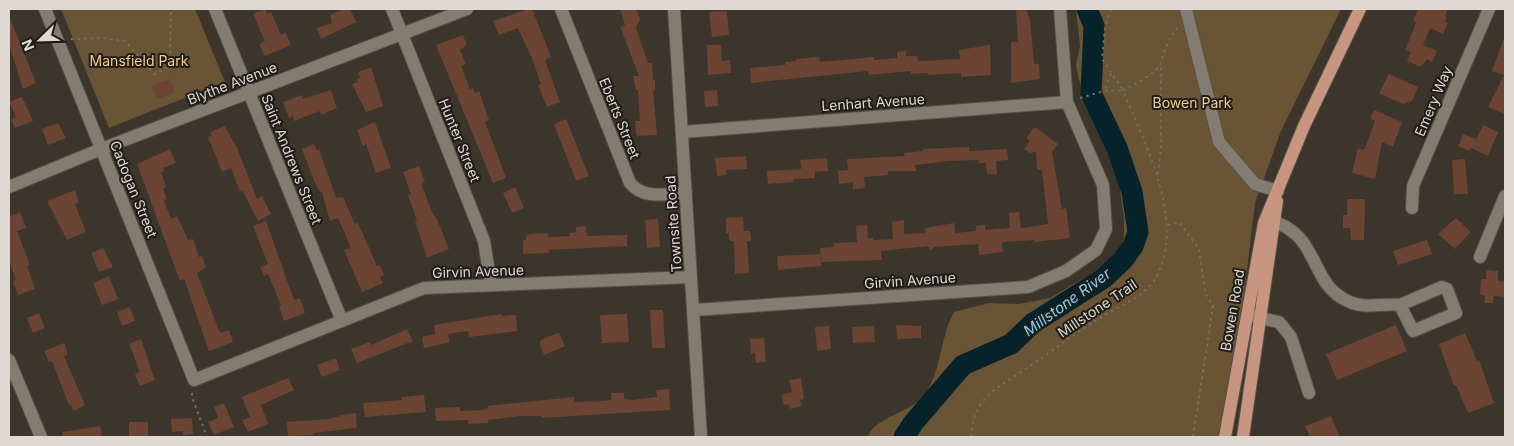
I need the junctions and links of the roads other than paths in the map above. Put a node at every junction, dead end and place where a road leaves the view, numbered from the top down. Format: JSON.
{"nodes":[{"id":1,"x":45,"y":9,"type":"edge"},
{"id":2,"x":215,"y":9,"type":"edge"},
{"id":3,"x":392,"y":9,"type":"edge"},
{"id":4,"x":467,"y":9,"type":"edge"},
{"id":5,"x":561,"y":9,"type":"edge"},
{"id":6,"x":674,"y":9,"type":"edge"},
{"id":7,"x":1060,"y":9,"type":"edge"},
{"id":8,"x":1360,"y":9,"type":"edge"},
{"id":9,"x":1489,"y":9,"type":"edge"},
{"id":10,"x":1187,"y":13,"type":"edge"},
{"id":11,"x":402,"y":35,"type":"junction"},
{"id":12,"x":249,"y":93,"type":"junction"},
{"id":13,"x":1067,"y":102,"type":"junction"},
{"id":14,"x":682,"y":132,"type":"junction"},
{"id":15,"x":101,"y":149,"type":"junction"},
{"id":16,"x":9,"y":187,"type":"edge"},
{"id":17,"x":1278,"y":191,"type":"junction"},
{"id":18,"x":686,"y":192,"type":"junction"},
{"id":19,"x":1505,"y":196,"type":"edge"},
{"id":20,"x":1412,"y":208,"type":"dead end"},
{"id":21,"x":1270,"y":220,"type":"junction"},
{"id":22,"x":1480,"y":257,"type":"dead end"},
{"id":23,"x":692,"y":277,"type":"junction"},
{"id":24,"x":491,"y":285,"type":"junction"},
{"id":25,"x":1400,"y":305,"type":"dead end"},
{"id":26,"x":694,"y":310,"type":"junction"},
{"id":27,"x":1246,"y":315,"type":"junction"},
{"id":28,"x":1260,"y":318,"type":"junction"},
{"id":29,"x":342,"y":321,"type":"junction"},
{"id":30,"x":9,"y":360,"type":"edge"},
{"id":31,"x":194,"y":380,"type":"joint"},
{"id":32,"x":1310,"y":393,"type":"dead end"},
{"id":33,"x":41,"y":437,"type":"edge"},
{"id":34,"x":701,"y":437,"type":"edge"},
{"id":35,"x":1225,"y":437,"type":"edge"},
{"id":36,"x":1243,"y":437,"type":"edge"}],
"edges":[{"from":1,"to":15,"type":"street","name":"Cadogan Street"},
{"from":2,"to":12,"type":"street","name":"Saint Andrews Street"},
{"from":3,"to":11,"type":"street","name":"Hunter Street"},
{"from":4,"to":11,"type":"street","name":"Blythe Avenue"},
{"from":5,"to":18,"type":"street","name":"Eberts Street"},
{"from":6,"to":14,"type":"street","name":"Townsite Road"},
{"from":7,"to":13,"type":"street"},
{"from":8,"to":17,"type":"main road","name":"Bowen Road"},
{"from":9,"to":20,"type":"street","name":"Emery Way"},
{"from":10,"to":17,"type":"street"},
{"from":11,"to":12,"type":"street","name":"Blythe Avenue"},
{"from":11,"to":24,"type":"street","name":"Hunter Street"},
{"from":12,"to":15,"type":"street","name":"Blythe Avenue"},
{"from":12,"to":29,"type":"street","name":"Saint Andrews Street"},
{"from":13,"to":14,"type":"street","name":"Lenhart Avenue"},
{"from":13,"to":26,"type":"street","name":"Girvin Avenue"},
{"from":14,"to":18,"type":"street","name":"Townsite Road"},
{"from":15,"to":16,"type":"street","name":"Blythe Avenue"},
{"from":15,"to":31,"type":"street","name":"Cadogan Street"},
{"from":17,"to":21,"type":"main road","name":"Bowen Road"},
{"from":18,"to":23,"type":"street","name":"Townsite Road"},
{"from":19,"to":22,"type":"street"},
{"from":21,"to":25,"type":"street"},
{"from":21,"to":27,"type":"main road","name":"Bowen Road"},
{"from":21,"to":28,"type":"main road","name":"Bowen Road"},
{"from":23,"to":24,"type":"street","name":"Girvin Avenue"},
{"from":23,"to":26,"type":"street","name":"Townsite Road"},
{"from":24,"to":29,"type":"street","name":"Girvin Avenue"},
{"from":26,"to":34,"type":"street","name":"Townsite Road"},
{"from":27,"to":28,"type":"street"},
{"from":27,"to":35,"type":"main road","name":"Bowen Road"},
{"from":28,"to":32,"type":"street"},
{"from":28,"to":36,"type":"main road","name":"Bowen Road"},
{"from":29,"to":31,"type":"street","name":"Girvin Avenue"},
{"from":30,"to":33,"type":"street"}]}
